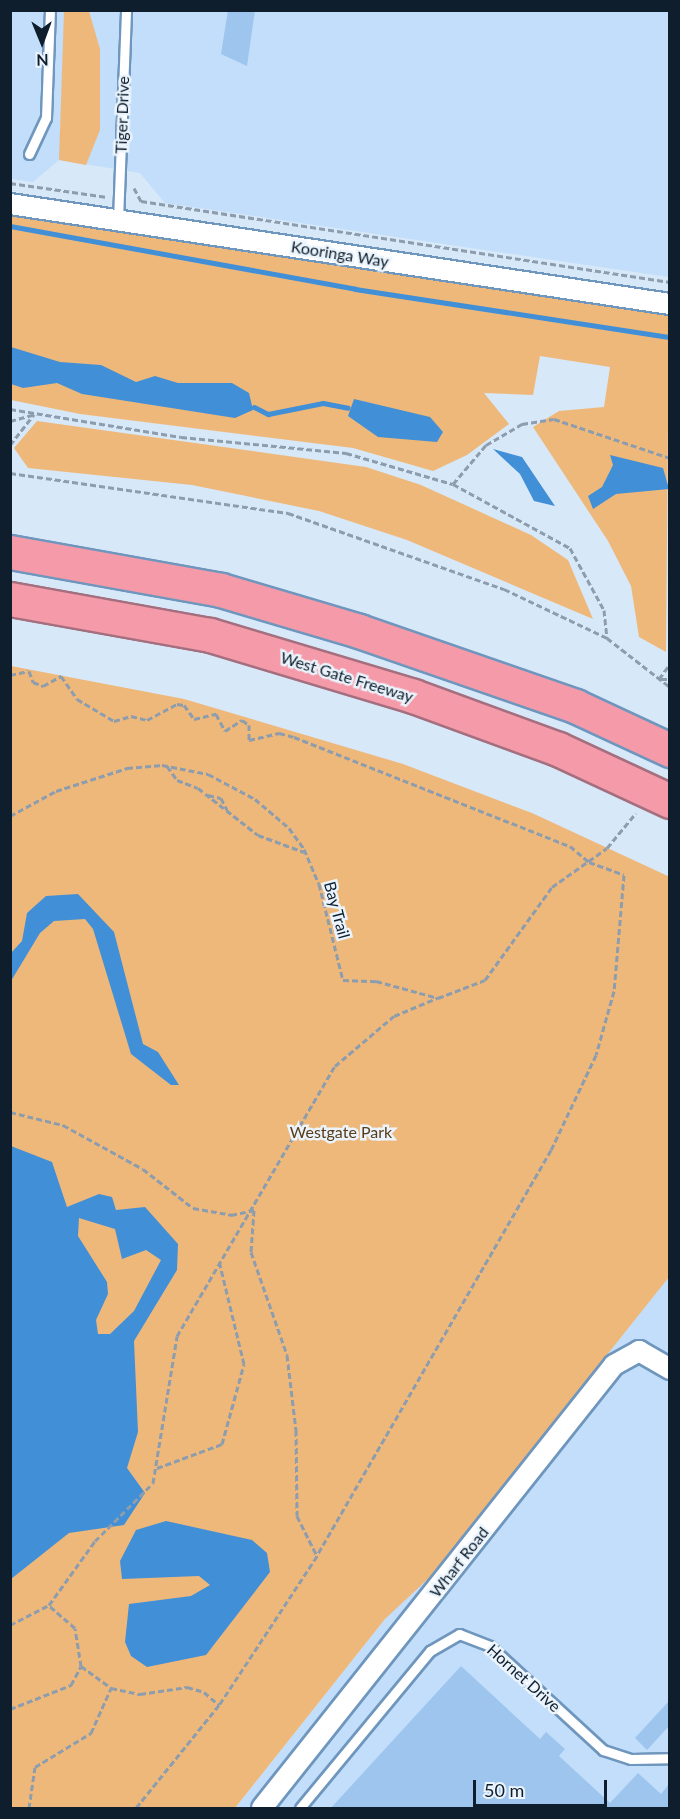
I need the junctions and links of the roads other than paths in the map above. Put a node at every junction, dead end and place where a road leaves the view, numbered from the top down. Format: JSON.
{"nodes":[{"id":1,"x":50,"y":10,"type":"edge"},
{"id":2,"x":126,"y":10,"type":"edge"},
{"id":3,"x":28,"y":154,"type":"dead end"},
{"id":4,"x":10,"y":204,"type":"edge"},
{"id":5,"x":118,"y":220,"type":"junction"},
{"id":6,"x":669,"y":304,"type":"edge"},
{"id":7,"x":10,"y":552,"type":"edge"},
{"id":8,"x":10,"y":599,"type":"edge"},
{"id":9,"x":669,"y":750,"type":"edge"},
{"id":10,"x":669,"y":801,"type":"edge"},
{"id":11,"x":669,"y":1369,"type":"edge"},
{"id":12,"x":669,"y":1758,"type":"edge"},
{"id":13,"x":262,"y":1809,"type":"edge"},
{"id":14,"x":300,"y":1809,"type":"edge"}],
"edges":[{"from":1,"to":3,"type":"lane"},
{"from":2,"to":5,"type":"lane","name":"Tiger Drive"},
{"from":4,"to":5,"type":"street","name":"Kooringa Way"},
{"from":5,"to":6,"type":"street","name":"Kooringa Way"},
{"from":7,"to":9,"type":"highway"},
{"from":8,"to":10,"type":"highway","name":"West Gate Freeway","bridge":true},
{"from":11,"to":13,"type":"street","name":"Wharf Road"},
{"from":12,"to":14,"type":"lane","name":"Hornet Drive"}]}
